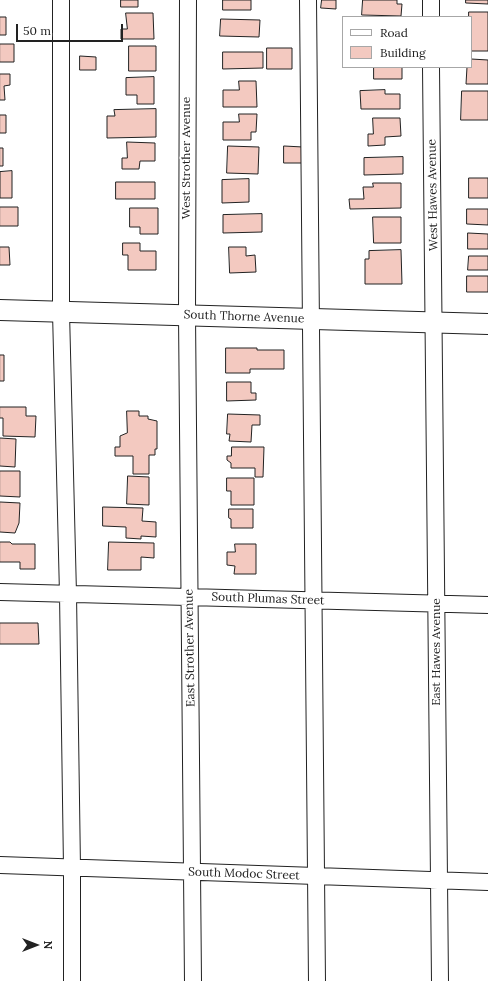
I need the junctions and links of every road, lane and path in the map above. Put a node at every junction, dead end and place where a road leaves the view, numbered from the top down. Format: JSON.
{"nodes":[{"id":1,"x":61,"y":0,"type":"edge"},
{"id":2,"x":188,"y":0,"type":"edge"},
{"id":3,"x":308,"y":0,"type":"edge"},
{"id":4,"x":431,"y":0,"type":"edge"},
{"id":5,"x":431,"y":16,"type":"edge"},
{"id":6,"x":431,"y":68,"type":"edge"},
{"id":7,"x":0,"y":310,"type":"edge"},
{"id":8,"x":61,"y":312,"type":"junction"},
{"id":9,"x":187,"y":315,"type":"junction"},
{"id":10,"x":310,"y":319,"type":"junction"},
{"id":11,"x":435,"y":323,"type":"junction"},
{"id":12,"x":488,"y":324,"type":"edge"},
{"id":13,"x":0,"y":592,"type":"edge"},
{"id":14,"x":68,"y":594,"type":"junction"},
{"id":15,"x":190,"y":597,"type":"junction"},
{"id":16,"x":312,"y":601,"type":"junction"},
{"id":17,"x":437,"y":604,"type":"junction"},
{"id":18,"x":488,"y":605,"type":"edge"},
{"id":19,"x":0,"y":865,"type":"edge"},
{"id":20,"x":72,"y":868,"type":"junction"},
{"id":21,"x":192,"y":872,"type":"junction"},
{"id":22,"x":315,"y":876,"type":"junction"},
{"id":23,"x":439,"y":880,"type":"junction"},
{"id":24,"x":488,"y":882,"type":"edge"},
{"id":25,"x":72,"y":981,"type":"edge"},
{"id":26,"x":193,"y":981,"type":"edge"},
{"id":27,"x":317,"y":981,"type":"edge"},
{"id":28,"x":440,"y":981,"type":"edge"}],
"edges":[{"from":1,"to":8,"type":"street"},
{"from":2,"to":9,"type":"street","name":"West Strother Avenue"},
{"from":3,"to":10,"type":"street"},
{"from":4,"to":5,"type":"street"},
{"from":6,"to":11,"type":"street","name":"West Hawes Avenue"},
{"from":7,"to":8,"type":"main road","name":"South Thorne Avenue"},
{"from":8,"to":9,"type":"main road","name":"South Thorne Avenue"},
{"from":8,"to":14,"type":"street"},
{"from":9,"to":10,"type":"main road","name":"South Thorne Avenue"},
{"from":9,"to":15,"type":"street","name":"East Strother Avenue"},
{"from":10,"to":11,"type":"main road","name":"South Thorne Avenue"},
{"from":10,"to":16,"type":"street"},
{"from":11,"to":12,"type":"main road","name":"South Thorne Avenue"},
{"from":11,"to":17,"type":"street","name":"East Hawes Avenue"},
{"from":13,"to":14,"type":"street","name":"South Plumas Street"},
{"from":14,"to":15,"type":"street","name":"South Plumas Street"},
{"from":14,"to":20,"type":"street"},
{"from":15,"to":16,"type":"street","name":"South Plumas Street"},
{"from":15,"to":21,"type":"street","name":"East Strother Avenue"},
{"from":16,"to":17,"type":"street","name":"South Plumas Street"},
{"from":16,"to":22,"type":"street"},
{"from":17,"to":18,"type":"street","name":"South Plumas Street"},
{"from":17,"to":23,"type":"street","name":"East Hawes Avenue"},
{"from":19,"to":20,"type":"street","name":"South Modoc Street"},
{"from":20,"to":21,"type":"street","name":"South Modoc Street"},
{"from":20,"to":25,"type":"street"},
{"from":21,"to":22,"type":"street","name":"South Modoc Street"},
{"from":21,"to":26,"type":"street","name":"East Strother Avenue"},
{"from":22,"to":23,"type":"street","name":"South Modoc Street"},
{"from":22,"to":27,"type":"street"},
{"from":23,"to":24,"type":"street","name":"South Modoc Street"},
{"from":23,"to":28,"type":"street","name":"East Hawes Avenue"}]}
